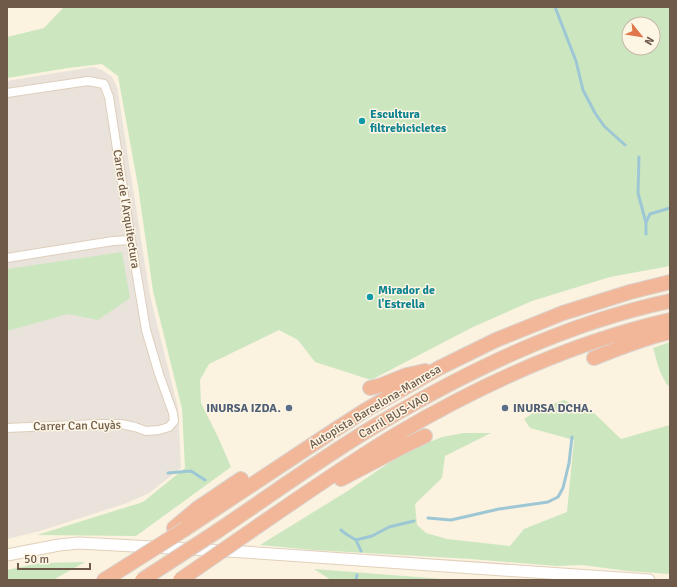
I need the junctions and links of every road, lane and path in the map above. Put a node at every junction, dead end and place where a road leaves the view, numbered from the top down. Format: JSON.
{"nodes":[{"id":1,"x":7,"y":93,"type":"edge"},
{"id":2,"x":131,"y":240,"type":"junction"},
{"id":3,"x":7,"y":258,"type":"edge"},
{"id":4,"x":670,"y":282,"type":"edge"},
{"id":5,"x":670,"y":301,"type":"edge"},
{"id":6,"x":670,"y":320,"type":"edge"},
{"id":7,"x":670,"y":332,"type":"edge"},
{"id":8,"x":594,"y":358,"type":"dead end"},
{"id":9,"x":439,"y":368,"type":"junction"},
{"id":10,"x":370,"y":388,"type":"dead end"},
{"id":11,"x":169,"y":427,"type":"joint"},
{"id":12,"x":7,"y":428,"type":"edge"},
{"id":13,"x":425,"y":436,"type":"dead end"},
{"id":14,"x":241,"y":479,"type":"dead end"},
{"id":15,"x":296,"y":500,"type":"junction"},
{"id":16,"x":179,"y":528,"type":"junction"},
{"id":17,"x":7,"y":555,"type":"edge"},
{"id":18,"x":104,"y":580,"type":"edge"},
{"id":19,"x":142,"y":580,"type":"edge"},
{"id":20,"x":180,"y":580,"type":"edge"},
{"id":21,"x":649,"y":580,"type":"edge"}],
"edges":[{"from":1,"to":2,"type":"street","name":"Carrer de l'Arquitectura"},
{"from":2,"to":3,"type":"street"},
{"from":2,"to":11,"type":"street","name":"Carrer de l'Arquitectura"},
{"from":4,"to":9,"type":"highway","name":"Autopista Barcelona-Manresa"},
{"from":5,"to":19,"type":"highway","name":"Carril BUS-VAO","bridge":true},
{"from":6,"to":15,"type":"highway"},
{"from":7,"to":8,"type":"highway"},
{"from":9,"to":10,"type":"highway"},
{"from":9,"to":16,"type":"highway","name":"Autopista Barcelona-Manresa"},
{"from":11,"to":12,"type":"street","name":"Carrer Can Cuyàs"},
{"from":13,"to":15,"type":"highway"},
{"from":14,"to":16,"type":"highway"},
{"from":15,"to":20,"type":"highway","bridge":true},
{"from":16,"to":18,"type":"highway","name":"Autopista Barcelona-Manresa","bridge":true},
{"from":17,"to":21,"type":"main road"}]}
